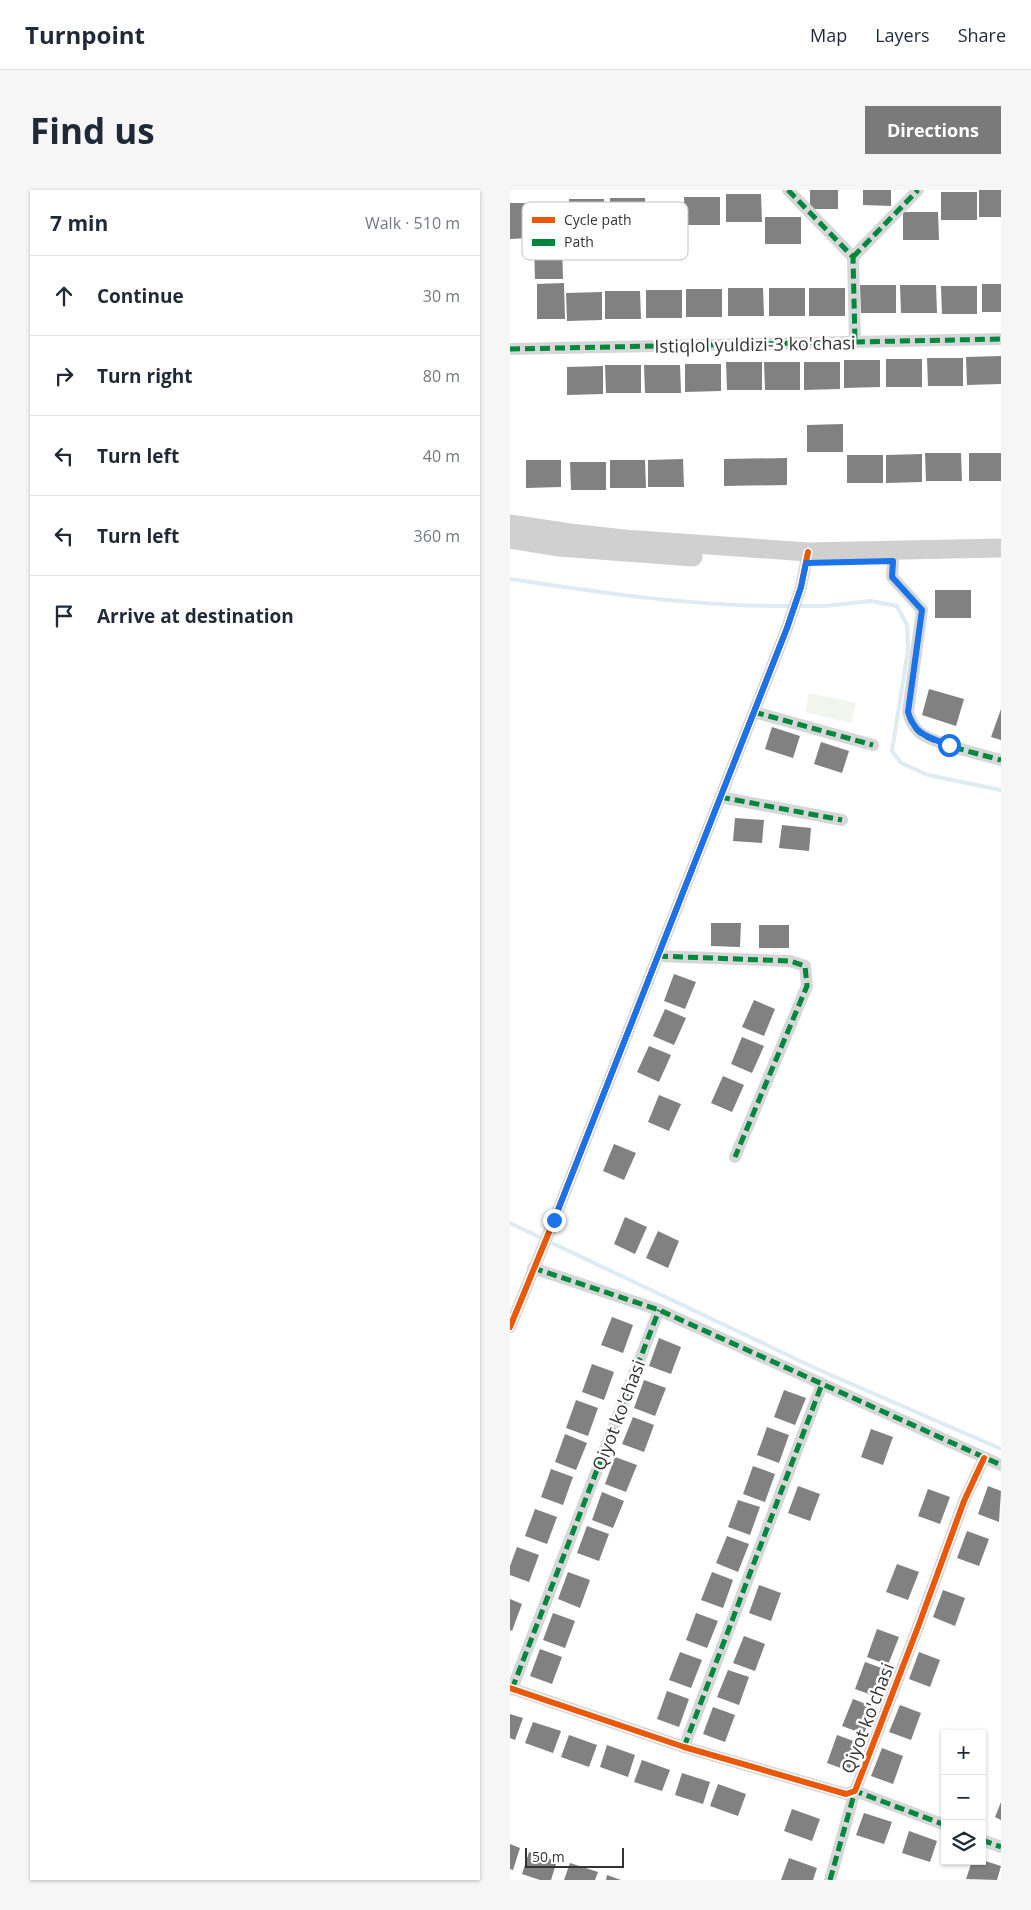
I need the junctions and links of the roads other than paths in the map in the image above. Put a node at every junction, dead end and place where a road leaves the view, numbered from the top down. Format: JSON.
{"nodes":[{"id":1,"x":788,"y":190,"type":"edge"},
{"id":2,"x":918,"y":190,"type":"edge"},
{"id":3,"x":853,"y":257,"type":"junction"},
{"id":4,"x":1001,"y":339,"type":"edge"},
{"id":5,"x":855,"y":342,"type":"junction"},
{"id":6,"x":510,"y":349,"type":"edge"},
{"id":7,"x":510,"y":524,"type":"edge"},
{"id":8,"x":510,"y":539,"type":"edge"},
{"id":9,"x":1001,"y":548,"type":"edge"},
{"id":10,"x":807,"y":558,"type":"junction"},
{"id":11,"x":1001,"y":559,"type":"edge"},
{"id":12,"x":893,"y":561,"type":"junction"},
{"id":13,"x":754,"y":712,"type":"junction"},
{"id":14,"x":872,"y":745,"type":"dead end"},
{"id":15,"x":1001,"y":760,"type":"edge"},
{"id":16,"x":720,"y":797,"type":"junction"},
{"id":17,"x":842,"y":820,"type":"dead end"},
{"id":18,"x":658,"y":956,"type":"junction"},
{"id":19,"x":735,"y":1157,"type":"dead end"},
{"id":20,"x":533,"y":1268,"type":"junction"},
{"id":21,"x":658,"y":1310,"type":"junction"},
{"id":22,"x":510,"y":1327,"type":"edge"},
{"id":23,"x":822,"y":1384,"type":"junction"},
{"id":24,"x":984,"y":1458,"type":"junction"},
{"id":25,"x":1001,"y":1466,"type":"edge"},
{"id":26,"x":511,"y":1688,"type":"edge"},
{"id":27,"x":684,"y":1747,"type":"junction"},
{"id":28,"x":855,"y":1791,"type":"junction"},
{"id":29,"x":941,"y":1823,"type":"edge"},
{"id":30,"x":986,"y":1841,"type":"edge"},
{"id":31,"x":1001,"y":1847,"type":"edge"},
{"id":32,"x":830,"y":1880,"type":"edge"}],
"edges":[{"from":1,"to":3,"type":"street"},
{"from":2,"to":3,"type":"street"},
{"from":3,"to":5,"type":"street"},
{"from":4,"to":5,"type":"street","name":"Istiqlol yuldizi-3 ko'chasi"},
{"from":5,"to":6,"type":"street","name":"Istiqlol yuldizi-3 ko'chasi"},
{"from":7,"to":10,"type":"main road"},
{"from":8,"to":10,"type":"main road"},
{"from":9,"to":10,"type":"main road"},
{"from":10,"to":12,"type":"main road"},
{"from":10,"to":13,"type":"street"},
{"from":11,"to":12,"type":"main road"},
{"from":12,"to":15,"type":"street"},
{"from":13,"to":14,"type":"street"},
{"from":13,"to":16,"type":"street"},
{"from":16,"to":17,"type":"street"},
{"from":16,"to":18,"type":"street"},
{"from":18,"to":19,"type":"street"},
{"from":18,"to":20,"type":"street"},
{"from":20,"to":21,"type":"street"},
{"from":20,"to":22,"type":"street"},
{"from":21,"to":23,"type":"street"},
{"from":21,"to":26,"type":"street","name":"Qiyot ko'chasi"},
{"from":23,"to":24,"type":"street"},
{"from":23,"to":27,"type":"street"},
{"from":24,"to":25,"type":"street"},
{"from":24,"to":28,"type":"street","name":"Qiyot ko'chasi"},
{"from":26,"to":27,"type":"street","name":"Qiyot ko'chasi"},
{"from":27,"to":28,"type":"street","name":"Qiyot ko'chasi"},
{"from":28,"to":29,"type":"street","name":"Qiyot ko'chasi"},
{"from":28,"to":32,"type":"street"},
{"from":30,"to":31,"type":"street"}]}
